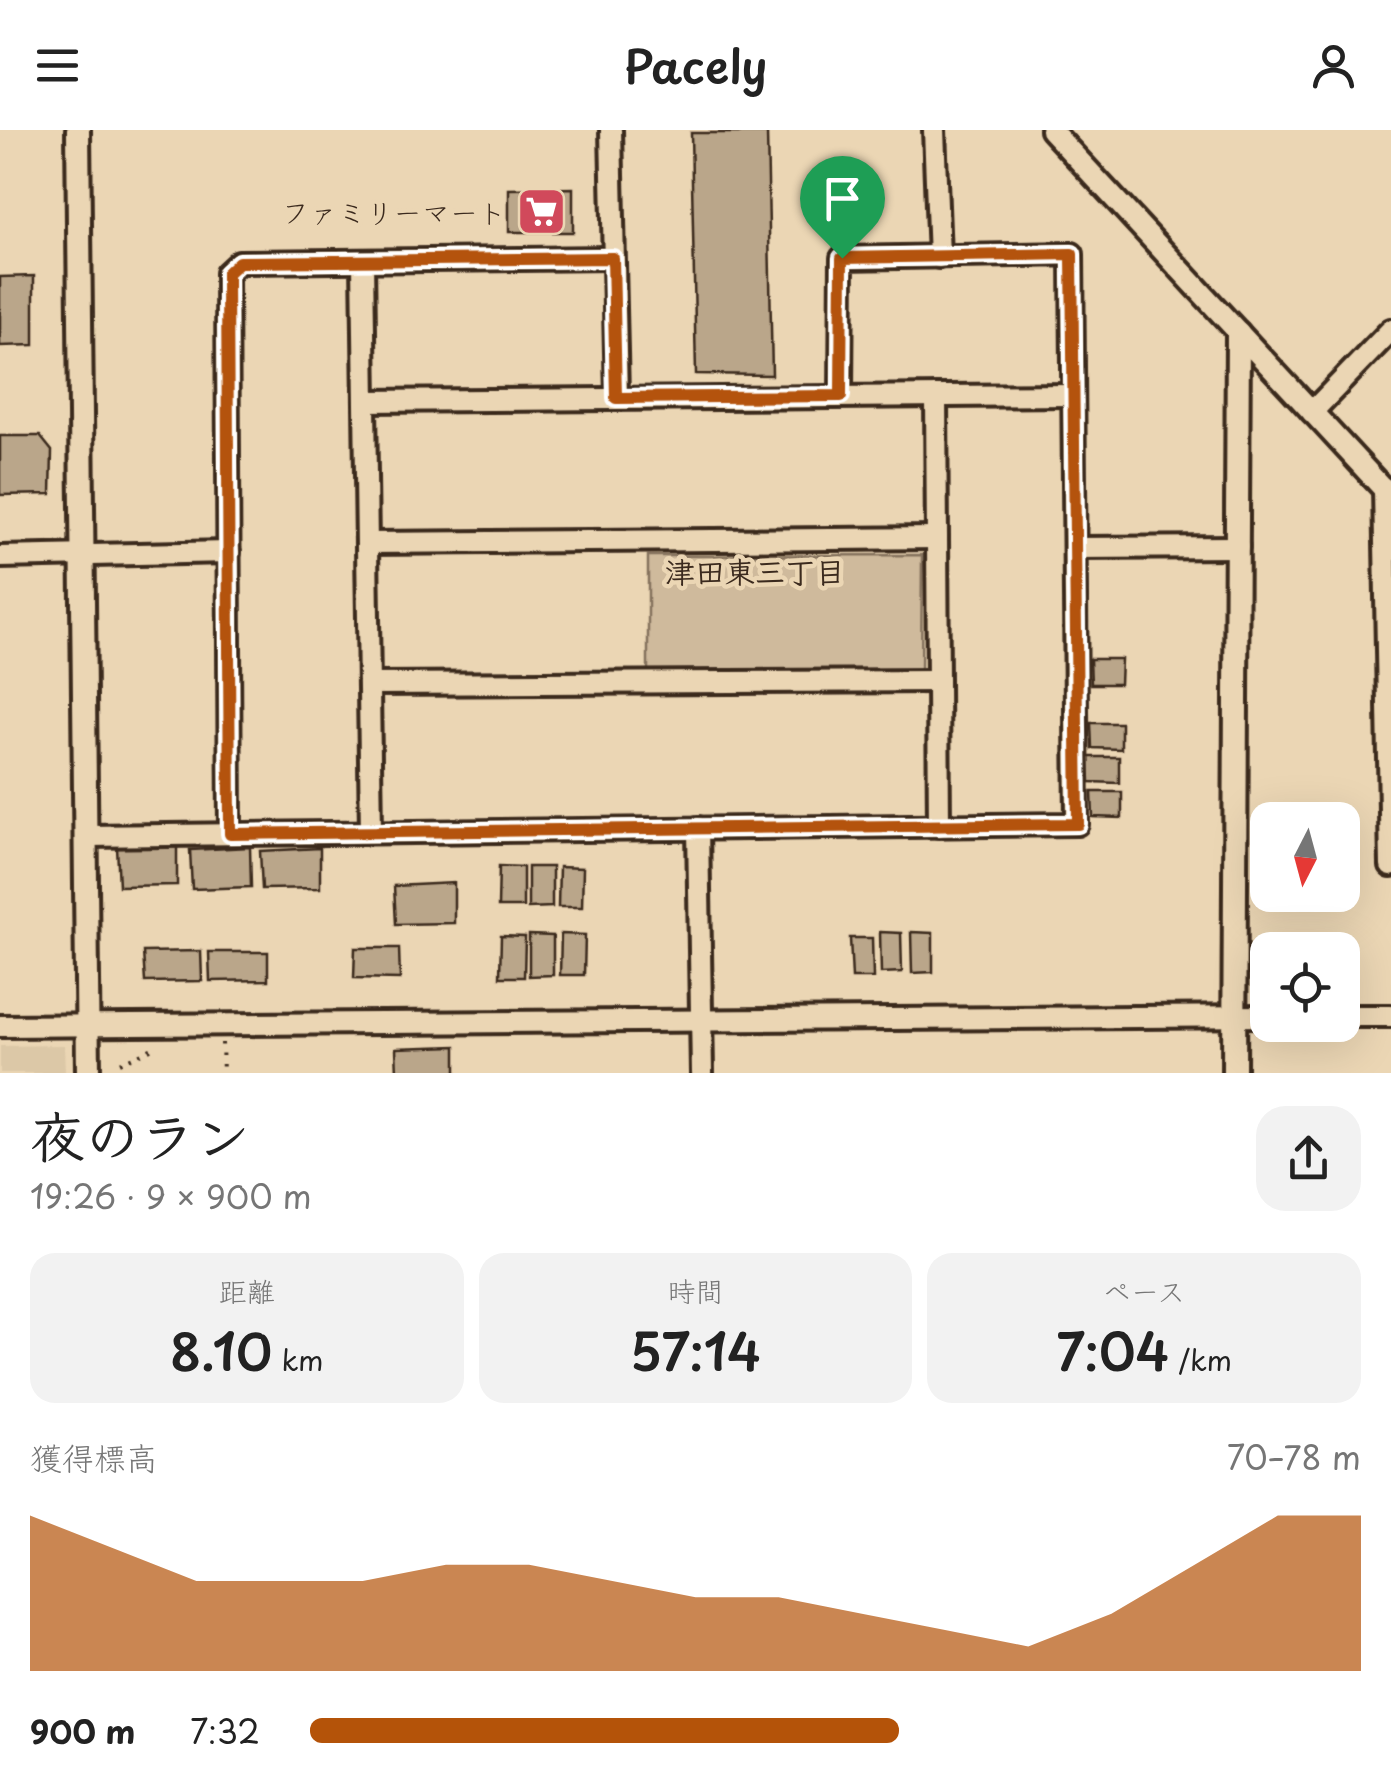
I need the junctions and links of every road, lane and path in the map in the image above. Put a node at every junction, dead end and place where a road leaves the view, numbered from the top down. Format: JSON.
{"nodes":[{"id":1,"x":78,"y":130,"type":"edge"},
{"id":2,"x":611,"y":130,"type":"edge"},
{"id":3,"x":934,"y":130,"type":"edge"},
{"id":4,"x":1050,"y":130,"type":"edge"},
{"id":5,"x":940,"y":257,"type":"junction"},
{"id":6,"x":613,"y":258,"type":"junction"},
{"id":7,"x":363,"y":261,"type":"junction"},
{"id":8,"x":1391,"y":330,"type":"edge"},
{"id":9,"x":1238,"y":333,"type":"junction"},
{"id":10,"x":1073,"y":395,"type":"junction"},
{"id":11,"x":841,"y":396,"type":"junction"},
{"id":12,"x":936,"y":396,"type":"junction"},
{"id":13,"x":616,"y":398,"type":"junction"},
{"id":14,"x":365,"y":401,"type":"junction"},
{"id":15,"x":1312,"y":412,"type":"junction"},
{"id":16,"x":1388,"y":493,"type":"edge"},
{"id":17,"x":937,"y":538,"type":"junction"},
{"id":18,"x":367,"y":543,"type":"junction"},
{"id":19,"x":1238,"y":546,"type":"junction"},
{"id":20,"x":1075,"y":548,"type":"junction"},
{"id":21,"x":228,"y":552,"type":"junction"},
{"id":22,"x":84,"y":555,"type":"junction"},
{"id":23,"x":0,"y":557,"type":"edge"},
{"id":24,"x":938,"y":682,"type":"junction"},
{"id":25,"x":369,"y":684,"type":"junction"},
{"id":26,"x":1390,"y":739,"type":"edge"},
{"id":27,"x":939,"y":826,"type":"junction"},
{"id":28,"x":698,"y":828,"type":"junction"},
{"id":29,"x":371,"y":832,"type":"junction"},
{"id":30,"x":230,"y":834,"type":"junction"},
{"id":31,"x":87,"y":836,"type":"junction"},
{"id":32,"x":1391,"y":866,"type":"edge"},
{"id":33,"x":1233,"y":1016,"type":"junction"},
{"id":34,"x":1250,"y":1016,"type":"edge"},
{"id":35,"x":1360,"y":1016,"type":"edge"},
{"id":36,"x":1391,"y":1016,"type":"edge"},
{"id":37,"x":701,"y":1018,"type":"junction"},
{"id":38,"x":88,"y":1024,"type":"junction"},
{"id":39,"x":0,"y":1026,"type":"edge"},
{"id":40,"x":207,"y":1043,"type":"dead end"},
{"id":41,"x":222,"y":1043,"type":"dead end"},
{"id":42,"x":161,"y":1044,"type":"dead end"},
{"id":43,"x":88,"y":1073,"type":"edge"},
{"id":44,"x":117,"y":1073,"type":"edge"},
{"id":45,"x":702,"y":1073,"type":"edge"},
{"id":46,"x":1234,"y":1073,"type":"edge"}],
"edges":[{"from":1,"to":22,"type":"street"},
{"from":2,"to":6,"type":"street"},
{"from":3,"to":5,"type":"street"},
{"from":4,"to":9,"type":"street"},
{"from":5,"to":10,"type":"street"},
{"from":5,"to":11,"type":"street"},
{"from":6,"to":7,"type":"street"},
{"from":6,"to":13,"type":"street"},
{"from":7,"to":14,"type":"street"},
{"from":7,"to":21,"type":"street"},
{"from":8,"to":15,"type":"street"},
{"from":9,"to":15,"type":"street"},
{"from":9,"to":19,"type":"street"},
{"from":10,"to":12,"type":"street"},
{"from":10,"to":20,"type":"street"},
{"from":11,"to":12,"type":"street"},
{"from":11,"to":13,"type":"street"},
{"from":12,"to":17,"type":"street"},
{"from":13,"to":14,"type":"street"},
{"from":14,"to":18,"type":"street"},
{"from":15,"to":16,"type":"street"},
{"from":16,"to":26,"type":"street"},
{"from":17,"to":18,"type":"street"},
{"from":17,"to":24,"type":"street"},
{"from":18,"to":25,"type":"street"},
{"from":19,"to":20,"type":"street"},
{"from":19,"to":33,"type":"street"},
{"from":20,"to":27,"type":"street"},
{"from":21,"to":22,"type":"street"},
{"from":21,"to":30,"type":"street"},
{"from":22,"to":23,"type":"street"},
{"from":22,"to":31,"type":"street"},
{"from":24,"to":25,"type":"street"},
{"from":24,"to":27,"type":"street"},
{"from":25,"to":29,"type":"street"},
{"from":26,"to":32,"type":"street"},
{"from":27,"to":28,"type":"street"},
{"from":28,"to":29,"type":"street"},
{"from":28,"to":37,"type":"street"},
{"from":29,"to":30,"type":"street"},
{"from":30,"to":31,"type":"street"},
{"from":31,"to":38,"type":"street"},
{"from":33,"to":34,"type":"street"},
{"from":33,"to":37,"type":"street"},
{"from":33,"to":46,"type":"street"},
{"from":35,"to":36,"type":"street"},
{"from":37,"to":38,"type":"street"},
{"from":37,"to":45,"type":"street"},
{"from":38,"to":39,"type":"street"},
{"from":38,"to":43,"type":"street"},
{"from":40,"to":41,"type":"path"},
{"from":42,"to":44,"type":"path"}]}
